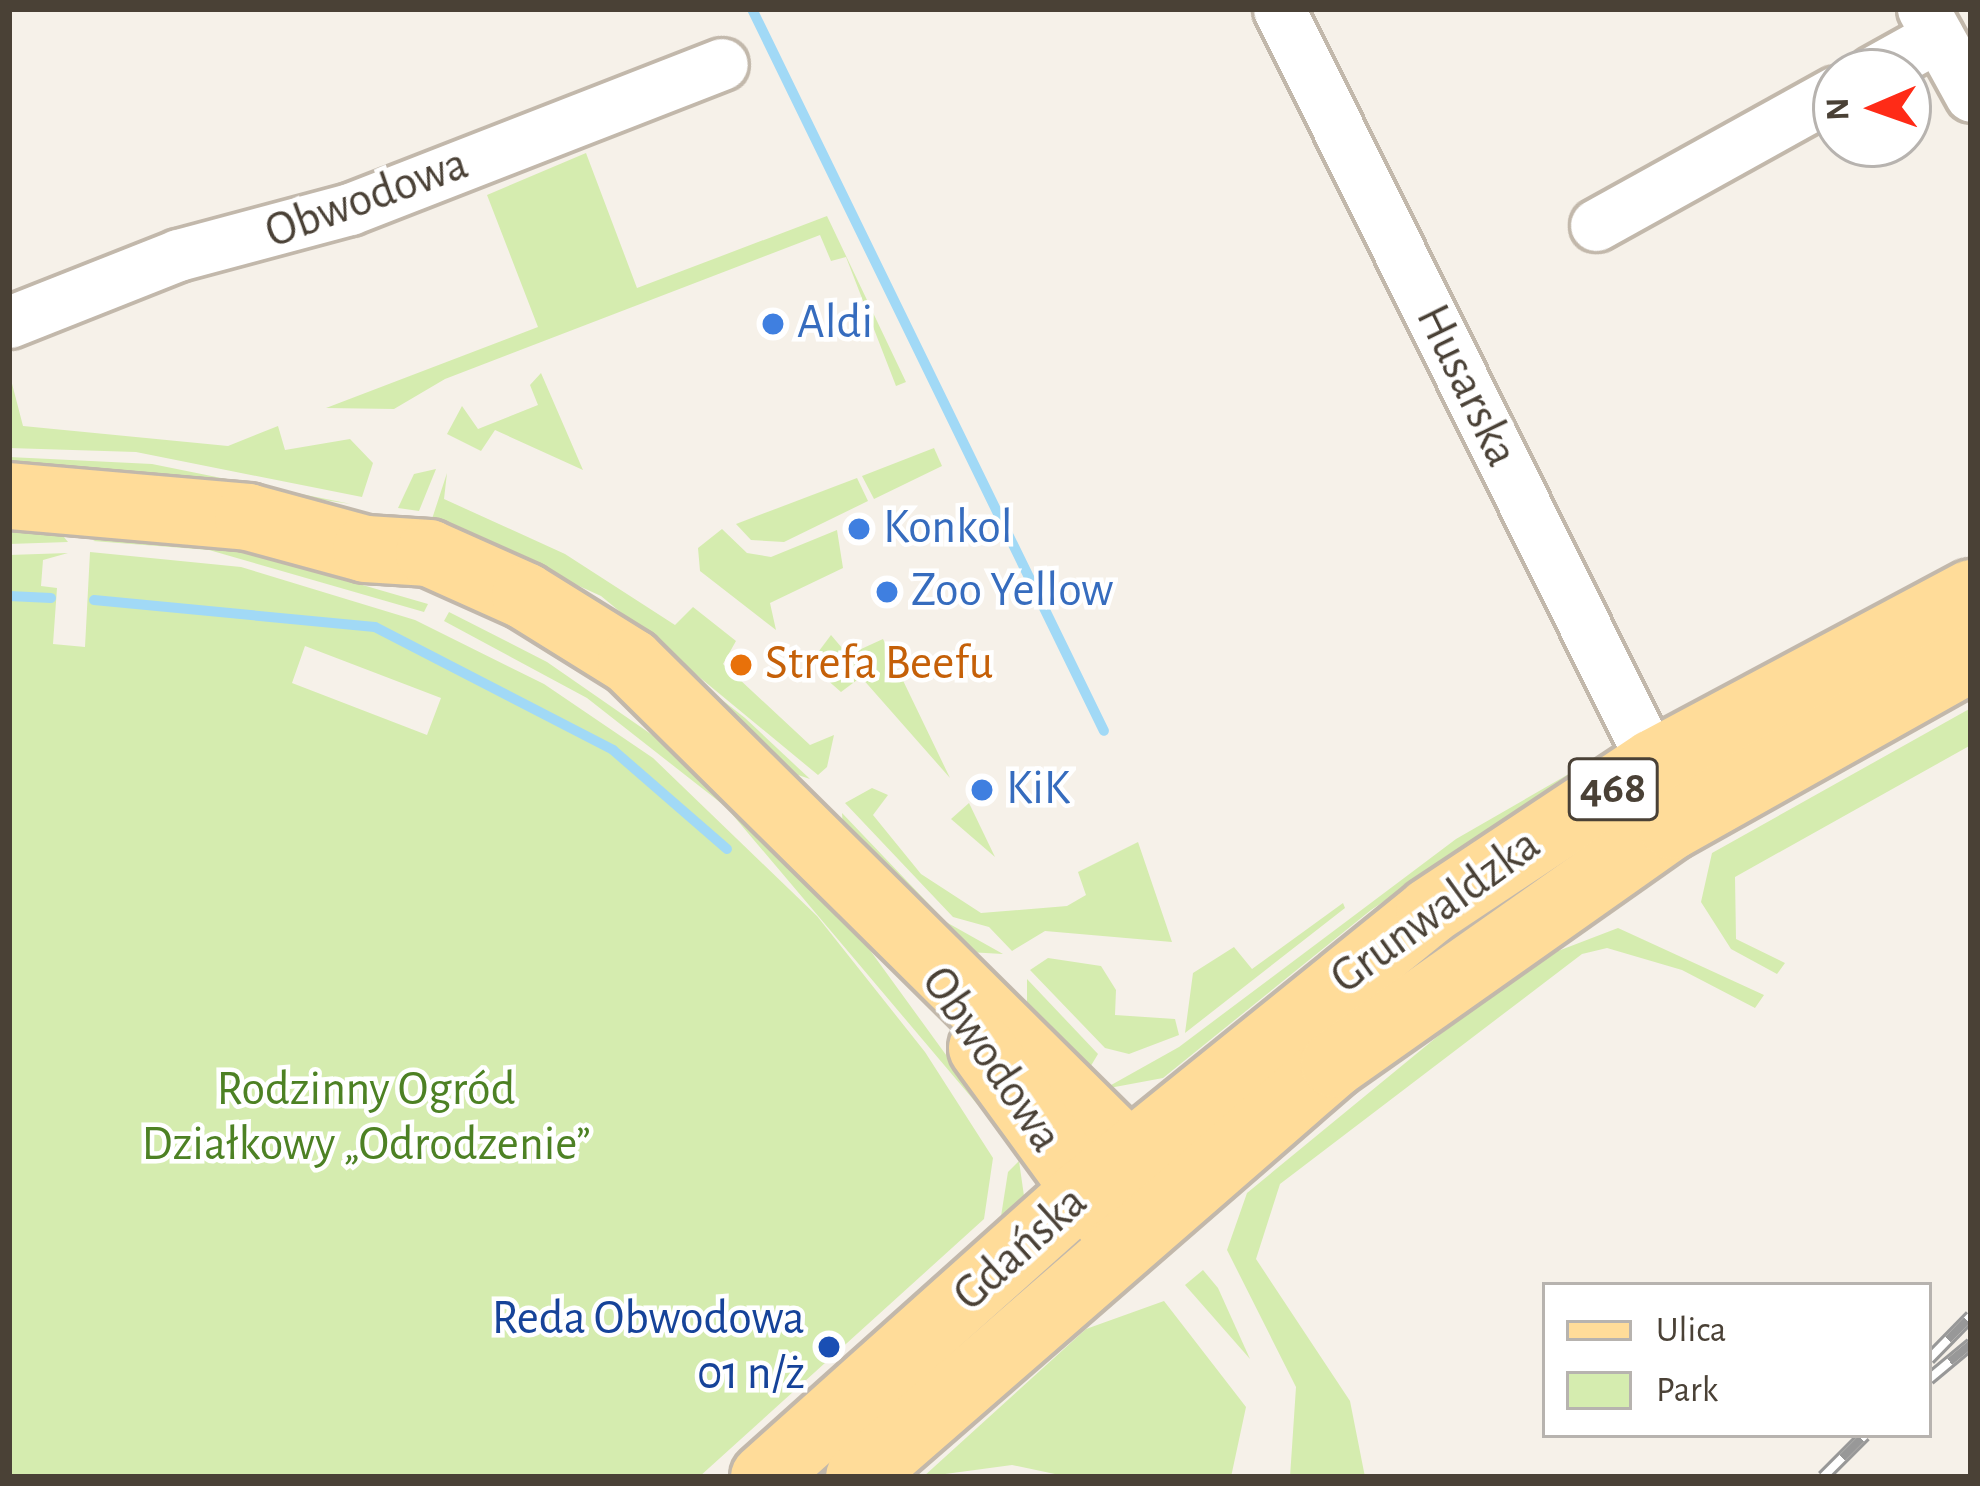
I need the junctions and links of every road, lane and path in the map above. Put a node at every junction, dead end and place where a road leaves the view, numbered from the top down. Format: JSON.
{"nodes":[{"id":1,"x":1279,"y":9,"type":"edge"},
{"id":2,"x":1930,"y":22,"type":"edge"},
{"id":3,"x":1900,"y":48,"type":"edge"},
{"id":4,"x":722,"y":64,"type":"dead end"},
{"id":5,"x":1971,"y":96,"type":"edge"},
{"id":6,"x":1812,"y":105,"type":"edge"},
{"id":7,"x":1596,"y":225,"type":"dead end"},
{"id":8,"x":9,"y":322,"type":"edge"},
{"id":9,"x":9,"y":496,"type":"edge"},
{"id":10,"x":1971,"y":593,"type":"edge"},
{"id":11,"x":1971,"y":658,"type":"edge"},
{"id":12,"x":1653,"y":763,"type":"junction"},
{"id":13,"x":903,"y":931,"type":"junction"},
{"id":14,"x":1281,"y":1025,"type":"joint"},
{"id":15,"x":1334,"y":1064,"type":"joint"},
{"id":16,"x":1131,"y":1153,"type":"junction"},
{"id":17,"x":1082,"y":1194,"type":"junction"},
{"id":18,"x":1151,"y":1221,"type":"junction"},
{"id":19,"x":764,"y":1477,"type":"edge"},
{"id":20,"x":859,"y":1477,"type":"edge"}],
"edges":[{"from":1,"to":12,"type":"street","name":"Husarska"},
{"from":2,"to":3,"type":"street"},
{"from":2,"to":5,"type":"street"},
{"from":4,"to":8,"type":"street","name":"Obwodowa"},
{"from":6,"to":7,"type":"street"},
{"from":9,"to":13,"type":"main road","name":"Obwodowa"},
{"from":10,"to":12,"type":"main road","name":"Grunwaldzka","number":"468"},
{"from":11,"to":15,"type":"main road","name":"Grunwaldzka","number":"468"},
{"from":12,"to":14,"type":"main road","name":"Grunwaldzka","number":"468"},
{"from":13,"to":16,"type":"main road","name":"Obwodowa"},
{"from":13,"to":17,"type":"main road","name":"Obwodowa"},
{"from":14,"to":16,"type":"main road","name":"Gdańska","number":"468"},
{"from":15,"to":18,"type":"main road","name":"Gdańska","number":"468"},
{"from":16,"to":17,"type":"main road","name":"Gdańska","number":"468"},
{"from":16,"to":18,"type":"main road","name":"Obwodowa"},
{"from":17,"to":18,"type":"main road","name":"Obwodowa"},
{"from":17,"to":19,"type":"main road","name":"Gdańska","number":"468"},
{"from":18,"to":20,"type":"main road","name":"Gdańska","number":"468"}]}
